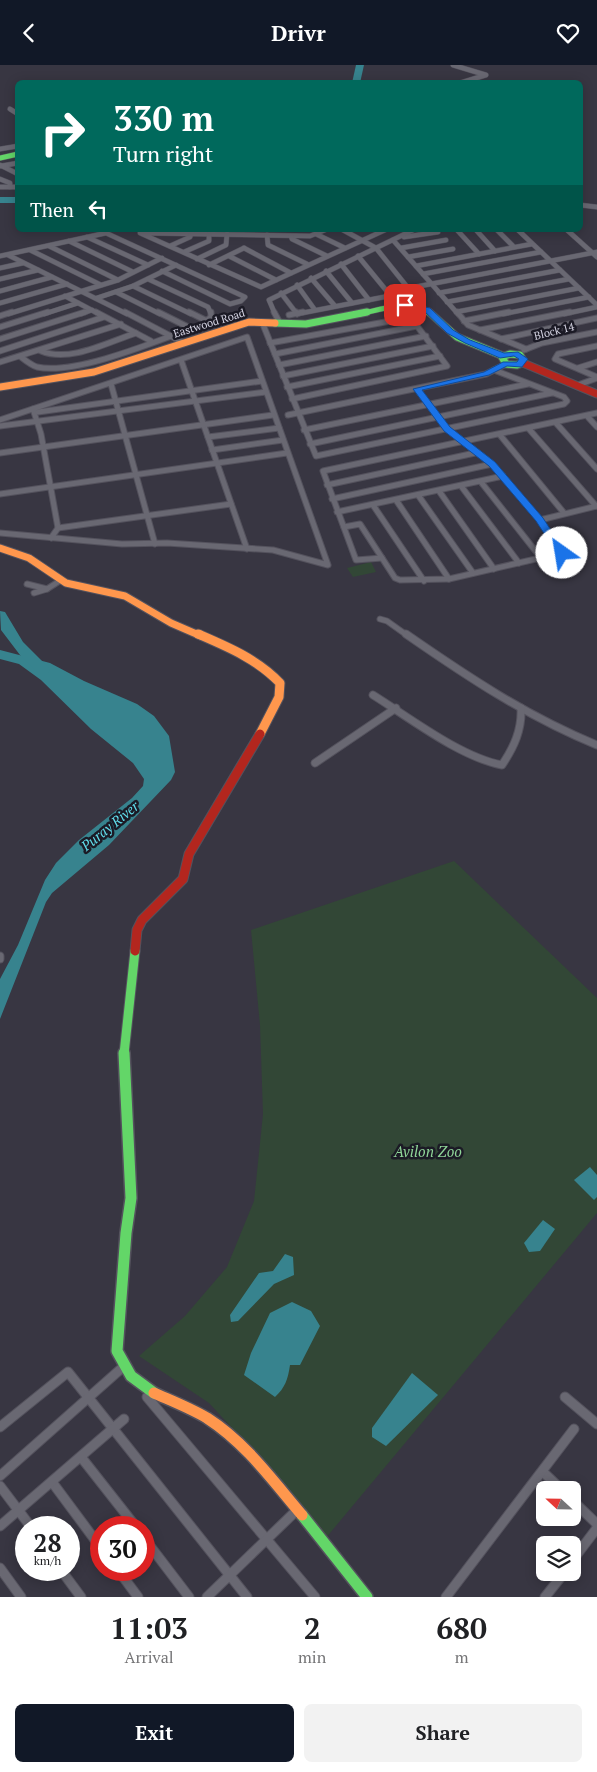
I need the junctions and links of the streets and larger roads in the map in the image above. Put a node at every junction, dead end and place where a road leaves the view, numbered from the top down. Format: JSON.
{"nodes":[{"id":1,"x":453,"y":65,"type":"edge"},
{"id":2,"x":470,"y":80,"type":"edge"},
{"id":3,"x":15,"y":146,"type":"edge"},
{"id":4,"x":0,"y":149,"type":"edge"},
{"id":5,"x":15,"y":156,"type":"edge"},
{"id":6,"x":15,"y":163,"type":"edge"},
{"id":7,"x":0,"y":164,"type":"edge"},
{"id":8,"x":15,"y":172,"type":"edge"},
{"id":9,"x":0,"y":179,"type":"edge"},
{"id":10,"x":0,"y":187,"type":"edge"},
{"id":11,"x":10,"y":187,"type":"junction"},
{"id":12,"x":15,"y":187,"type":"edge"},
{"id":13,"x":583,"y":205,"type":"edge"},
{"id":14,"x":597,"y":207,"type":"edge"},
{"id":15,"x":192,"y":232,"type":"junction"},
{"id":16,"x":320,"y":232,"type":"edge"},
{"id":17,"x":381,"y":232,"type":"edge"},
{"id":18,"x":409,"y":232,"type":"edge"},
{"id":19,"x":432,"y":232,"type":"edge"},
{"id":20,"x":438,"y":232,"type":"edge"},
{"id":21,"x":459,"y":232,"type":"edge"},
{"id":22,"x":478,"y":232,"type":"edge"},
{"id":23,"x":499,"y":232,"type":"edge"},
{"id":24,"x":520,"y":232,"type":"edge"},
{"id":25,"x":570,"y":232,"type":"edge"},
{"id":26,"x":209,"y":233,"type":"junction"},
{"id":27,"x":351,"y":233,"type":"edge"},
{"id":28,"x":227,"y":234,"type":"junction"},
{"id":29,"x":246,"y":234,"type":"junction"},
{"id":30,"x":316,"y":234,"type":"junction"},
{"id":31,"x":267,"y":235,"type":"junction"},
{"id":32,"x":291,"y":236,"type":"junction"},
{"id":33,"x":87,"y":237,"type":"junction"},
{"id":34,"x":395,"y":239,"type":"junction"},
{"id":35,"x":365,"y":240,"type":"junction"},
{"id":36,"x":446,"y":240,"type":"junction"},
{"id":37,"x":69,"y":241,"type":"junction"},
{"id":38,"x":532,"y":244,"type":"junction"},
{"id":39,"x":49,"y":246,"type":"junction"},
{"id":40,"x":170,"y":246,"type":"junction"},
{"id":41,"x":376,"y":247,"type":"junction"},
{"id":42,"x":514,"y":247,"type":"junction"},
{"id":43,"x":244,"y":248,"type":"junction"},
{"id":44,"x":344,"y":248,"type":"junction"},
{"id":45,"x":401,"y":248,"type":"junction"},
{"id":46,"x":30,"y":249,"type":"junction"},
{"id":47,"x":453,"y":249,"type":"junction"},
{"id":48,"x":494,"y":251,"type":"junction"},
{"id":49,"x":595,"y":252,"type":"edge"},
{"id":50,"x":184,"y":253,"type":"junction"},
{"id":51,"x":541,"y":253,"type":"junction"},
{"id":52,"x":479,"y":254,"type":"junction"},
{"id":53,"x":8,"y":255,"type":"junction"},
{"id":54,"x":0,"y":256,"type":"edge"},
{"id":55,"x":228,"y":256,"type":"junction"},
{"id":56,"x":327,"y":256,"type":"junction"},
{"id":57,"x":358,"y":256,"type":"junction"},
{"id":58,"x":408,"y":257,"type":"junction"},
{"id":59,"x":461,"y":257,"type":"junction"},
{"id":60,"x":597,"y":257,"type":"edge"},
{"id":61,"x":162,"y":258,"type":"junction"},
{"id":62,"x":197,"y":259,"type":"junction"},
{"id":63,"x":551,"y":261,"type":"junction"},
{"id":64,"x":24,"y":263,"type":"junction"},
{"id":65,"x":307,"y":264,"type":"junction"},
{"id":66,"x":341,"y":264,"type":"junction"},
{"id":67,"x":148,"y":265,"type":"junction"},
{"id":68,"x":176,"y":265,"type":"junction"},
{"id":69,"x":209,"y":265,"type":"junction"},
{"id":70,"x":416,"y":266,"type":"junction"},
{"id":71,"x":0,"y":268,"type":"edge"},
{"id":72,"x":38,"y":270,"type":"junction"},
{"id":73,"x":560,"y":270,"type":"junction"},
{"id":74,"x":162,"y":271,"type":"junction"},
{"id":75,"x":326,"y":271,"type":"junction"},
{"id":76,"x":133,"y":272,"type":"junction"},
{"id":77,"x":292,"y":273,"type":"junction"},
{"id":78,"x":423,"y":274,"type":"junction"},
{"id":79,"x":52,"y":277,"type":"junction"},
{"id":80,"x":311,"y":278,"type":"junction"},
{"id":81,"x":0,"y":279,"type":"edge"},
{"id":82,"x":118,"y":279,"type":"junction"},
{"id":83,"x":148,"y":279,"type":"junction"},
{"id":84,"x":569,"y":279,"type":"junction"},
{"id":85,"x":276,"y":280,"type":"junction"},
{"id":86,"x":66,"y":284,"type":"junction"},
{"id":87,"x":431,"y":284,"type":"junction"},
{"id":88,"x":101,"y":285,"type":"junction"},
{"id":89,"x":297,"y":285,"type":"junction"},
{"id":90,"x":133,"y":286,"type":"junction"},
{"id":91,"x":410,"y":288,"type":"junction"},
{"id":92,"x":579,"y":288,"type":"junction"},
{"id":93,"x":0,"y":291,"type":"edge"},
{"id":94,"x":82,"y":291,"type":"junction"},
{"id":95,"x":116,"y":292,"type":"junction"},
{"id":96,"x":280,"y":293,"type":"junction"},
{"id":97,"x":440,"y":293,"type":"junction"},
{"id":98,"x":65,"y":296,"type":"junction"},
{"id":99,"x":389,"y":296,"type":"junction"},
{"id":100,"x":589,"y":297,"type":"junction"},
{"id":101,"x":97,"y":298,"type":"junction"},
{"id":102,"x":369,"y":300,"type":"junction"},
{"id":103,"x":447,"y":302,"type":"junction"},
{"id":104,"x":0,"y":303,"type":"edge"},
{"id":105,"x":78,"y":303,"type":"junction"},
{"id":106,"x":352,"y":303,"type":"junction"},
{"id":107,"x":335,"y":306,"type":"junction"},
{"id":108,"x":399,"y":306,"type":"junction"},
{"id":109,"x":597,"y":306,"type":"edge"},
{"id":110,"x":424,"y":308,"type":"junction"},
{"id":111,"x":92,"y":310,"type":"junction"},
{"id":112,"x":315,"y":310,"type":"junction"},
{"id":113,"x":456,"y":312,"type":"junction"},
{"id":114,"x":297,"y":314,"type":"junction"},
{"id":115,"x":289,"y":315,"type":"dead end"},
{"id":116,"x":0,"y":316,"type":"edge"},
{"id":117,"x":104,"y":317,"type":"junction"},
{"id":118,"x":597,"y":318,"type":"edge"},
{"id":119,"x":207,"y":321,"type":"junction"},
{"id":120,"x":464,"y":321,"type":"junction"},
{"id":121,"x":262,"y":322,"type":"junction"},
{"id":122,"x":280,"y":323,"type":"junction"},
{"id":123,"x":120,"y":325,"type":"junction"},
{"id":124,"x":417,"y":326,"type":"junction"},
{"id":125,"x":0,"y":327,"type":"edge"},
{"id":126,"x":190,"y":328,"type":"junction"},
{"id":127,"x":478,"y":331,"type":"junction"},
{"id":128,"x":597,"y":332,"type":"edge"},
{"id":129,"x":136,"y":333,"type":"junction"},
{"id":130,"x":171,"y":335,"type":"junction"},
{"id":131,"x":426,"y":336,"type":"junction"},
{"id":132,"x":0,"y":339,"type":"edge"},
{"id":133,"x":501,"y":339,"type":"junction"},
{"id":134,"x":151,"y":341,"type":"junction"},
{"id":135,"x":184,"y":343,"type":"junction"},
{"id":136,"x":270,"y":343,"type":"junction"},
{"id":137,"x":433,"y":346,"type":"junction"},
{"id":138,"x":597,"y":346,"type":"edge"},
{"id":139,"x":526,"y":349,"type":"junction"},
{"id":140,"x":0,"y":351,"type":"edge"},
{"id":141,"x":41,"y":351,"type":"junction"},
{"id":142,"x":274,"y":354,"type":"junction"},
{"id":143,"x":518,"y":354,"type":"junction"},
{"id":144,"x":440,"y":356,"type":"junction"},
{"id":145,"x":22,"y":357,"type":"junction"},
{"id":146,"x":505,"y":360,"type":"junction"},
{"id":147,"x":180,"y":361,"type":"junction"},
{"id":148,"x":0,"y":362,"type":"edge"},
{"id":149,"x":597,"y":362,"type":"edge"},
{"id":150,"x":523,"y":363,"type":"junction"},
{"id":151,"x":279,"y":365,"type":"junction"},
{"id":152,"x":578,"y":368,"type":"junction"},
{"id":153,"x":494,"y":370,"type":"junction"},
{"id":154,"x":283,"y":376,"type":"junction"},
{"id":155,"x":597,"y":378,"type":"edge"},
{"id":156,"x":262,"y":381,"type":"junction"},
{"id":157,"x":382,"y":381,"type":"junction"},
{"id":158,"x":111,"y":383,"type":"junction"},
{"id":159,"x":529,"y":384,"type":"junction"},
{"id":160,"x":578,"y":385,"type":"junction"},
{"id":161,"x":0,"y":387,"type":"edge"},
{"id":162,"x":287,"y":387,"type":"junction"},
{"id":163,"x":417,"y":389,"type":"junction"},
{"id":164,"x":191,"y":390,"type":"junction"},
{"id":165,"x":266,"y":392,"type":"junction"},
{"id":166,"x":552,"y":393,"type":"junction"},
{"id":167,"x":597,"y":393,"type":"edge"},
{"id":168,"x":392,"y":394,"type":"junction"},
{"id":169,"x":292,"y":399,"type":"junction"},
{"id":170,"x":116,"y":401,"type":"junction"},
{"id":171,"x":195,"y":402,"type":"junction"},
{"id":172,"x":428,"y":405,"type":"junction"},
{"id":173,"x":34,"y":411,"type":"junction"},
{"id":174,"x":119,"y":412,"type":"junction"},
{"id":175,"x":597,"y":413,"type":"edge"},
{"id":176,"x":298,"y":414,"type":"junction"},
{"id":177,"x":273,"y":415,"type":"junction"},
{"id":178,"x":288,"y":415,"type":"dead end"},
{"id":179,"x":587,"y":416,"type":"junction"},
{"id":180,"x":437,"y":417,"type":"junction"},
{"id":181,"x":0,"y":420,"type":"edge"},
{"id":182,"x":37,"y":422,"type":"junction"},
{"id":183,"x":556,"y":423,"type":"junction"},
{"id":184,"x":204,"y":425,"type":"junction"},
{"id":185,"x":0,"y":427,"type":"edge"},
{"id":186,"x":597,"y":427,"type":"edge"},
{"id":187,"x":279,"y":429,"type":"junction"},
{"id":188,"x":447,"y":429,"type":"junction"},
{"id":189,"x":529,"y":429,"type":"junction"},
{"id":190,"x":304,"y":430,"type":"junction"},
{"id":191,"x":500,"y":435,"type":"junction"},
{"id":192,"x":126,"y":436,"type":"junction"},
{"id":193,"x":208,"y":437,"type":"junction"},
{"id":194,"x":283,"y":440,"type":"junction"},
{"id":195,"x":461,"y":441,"type":"junction"},
{"id":196,"x":310,"y":444,"type":"junction"},
{"id":197,"x":43,"y":447,"type":"junction"},
{"id":198,"x":212,"y":449,"type":"junction"},
{"id":199,"x":0,"y":453,"type":"edge"},
{"id":200,"x":287,"y":453,"type":"junction"},
{"id":201,"x":475,"y":453,"type":"junction"},
{"id":202,"x":217,"y":463,"type":"junction"},
{"id":203,"x":492,"y":464,"type":"junction"},
{"id":204,"x":597,"y":469,"type":"edge"},
{"id":205,"x":137,"y":473,"type":"junction"},
{"id":206,"x":503,"y":477,"type":"junction"},
{"id":207,"x":481,"y":482,"type":"junction"},
{"id":208,"x":327,"y":485,"type":"junction"},
{"id":209,"x":50,"y":486,"type":"junction"},
{"id":210,"x":461,"y":486,"type":"junction"},
{"id":211,"x":439,"y":491,"type":"junction"},
{"id":212,"x":0,"y":494,"type":"edge"},
{"id":213,"x":418,"y":495,"type":"junction"},
{"id":214,"x":332,"y":499,"type":"junction"},
{"id":215,"x":396,"y":500,"type":"junction"},
{"id":216,"x":232,"y":504,"type":"junction"},
{"id":217,"x":373,"y":505,"type":"junction"},
{"id":218,"x":596,"y":506,"type":"edge"},
{"id":219,"x":337,"y":512,"type":"junction"},
{"id":220,"x":564,"y":513,"type":"junction"},
{"id":221,"x":149,"y":516,"type":"junction"},
{"id":222,"x":540,"y":520,"type":"junction"},
{"id":223,"x":344,"y":527,"type":"junction"},
{"id":224,"x":58,"y":528,"type":"junction"},
{"id":225,"x":0,"y":533,"type":"edge"},
{"id":226,"x":51,"y":538,"type":"junction"},
{"id":227,"x":155,"y":544,"type":"junction"},
{"id":228,"x":0,"y":548,"type":"edge"},
{"id":229,"x":247,"y":549,"type":"junction"},
{"id":230,"x":382,"y":558,"type":"junction"},
{"id":231,"x":541,"y":558,"type":"junction"},
{"id":232,"x":519,"y":563,"type":"junction"},
{"id":233,"x":494,"y":569,"type":"junction"},
{"id":234,"x":473,"y":573,"type":"junction"},
{"id":235,"x":61,"y":579,"type":"junction"},
{"id":236,"x":449,"y":579,"type":"junction"},
{"id":237,"x":424,"y":581,"type":"junction"},
{"id":238,"x":27,"y":585,"type":"dead end"},
{"id":239,"x":47,"y":589,"type":"junction"},
{"id":240,"x":34,"y":593,"type":"dead end"},
{"id":241,"x":380,"y":619,"type":"dead end"},
{"id":242,"x":373,"y":695,"type":"dead end"},
{"id":243,"x":396,"y":708,"type":"junction"},
{"id":244,"x":521,"y":708,"type":"junction"},
{"id":245,"x":597,"y":745,"type":"edge"},
{"id":246,"x":315,"y":763,"type":"dead end"},
{"id":247,"x":123,"y":1367,"type":"junction"},
{"id":248,"x":147,"y":1397,"type":"dead end"},
{"id":249,"x":565,"y":1397,"type":"dead end"},
{"id":250,"x":90,"y":1399,"type":"junction"},
{"id":251,"x":124,"y":1419,"type":"dead end"},
{"id":252,"x":597,"y":1424,"type":"edge"},
{"id":253,"x":0,"y":1427,"type":"edge"},
{"id":254,"x":114,"y":1428,"type":"junction"},
{"id":255,"x":574,"y":1429,"type":"dead end"},
{"id":256,"x":82,"y":1457,"type":"junction"},
{"id":257,"x":543,"y":1472,"type":"junction"},
{"id":258,"x":0,"y":1476,"type":"edge"},
{"id":259,"x":552,"y":1481,"type":"edge"},
{"id":260,"x":52,"y":1482,"type":"junction"},
{"id":261,"x":0,"y":1486,"type":"edge"},
{"id":262,"x":581,"y":1509,"type":"edge"},
{"id":263,"x":18,"y":1510,"type":"junction"},
{"id":264,"x":297,"y":1510,"type":"junction"},
{"id":265,"x":23,"y":1516,"type":"edge"},
{"id":266,"x":128,"y":1516,"type":"edge"},
{"id":267,"x":597,"y":1524,"type":"edge"},
{"id":268,"x":0,"y":1526,"type":"edge"},
{"id":269,"x":597,"y":1528,"type":"edge"},
{"id":270,"x":90,"y":1533,"type":"edge"},
{"id":271,"x":268,"y":1540,"type":"junction"},
{"id":272,"x":581,"y":1549,"type":"edge"},
{"id":273,"x":155,"y":1552,"type":"edge"},
{"id":274,"x":0,"y":1568,"type":"edge"},
{"id":275,"x":229,"y":1575,"type":"junction"},
{"id":276,"x":69,"y":1581,"type":"edge"},
{"id":277,"x":126,"y":1581,"type":"edge"},
{"id":278,"x":558,"y":1581,"type":"edge"},
{"id":279,"x":21,"y":1597,"type":"edge"},
{"id":280,"x":81,"y":1597,"type":"edge"},
{"id":281,"x":138,"y":1597,"type":"edge"},
{"id":282,"x":189,"y":1597,"type":"edge"},
{"id":283,"x":207,"y":1597,"type":"edge"},
{"id":284,"x":246,"y":1597,"type":"edge"},
{"id":285,"x":315,"y":1597,"type":"edge"},
{"id":286,"x":367,"y":1597,"type":"edge"},
{"id":287,"x":446,"y":1597,"type":"edge"},
{"id":288,"x":545,"y":1597,"type":"edge"}],
"edges":[{"from":1,"to":2,"type":"street"},
{"from":3,"to":4,"type":"street"},
{"from":5,"to":7,"type":"street"},
{"from":6,"to":7,"type":"street"},
{"from":7,"to":8,"type":"street"},
{"from":9,"to":11,"type":"street"},
{"from":10,"to":11,"type":"street"},
{"from":11,"to":12,"type":"street"},
{"from":13,"to":14,"type":"street"},
{"from":15,"to":26,"type":"street"},
{"from":15,"to":40,"type":"street"},
{"from":15,"to":40,"type":"street"},
{"from":16,"to":30,"type":"street"},
{"from":17,"to":35,"type":"street"},
{"from":18,"to":34,"type":"street"},
{"from":19,"to":34,"type":"street"},
{"from":20,"to":36,"type":"street"},
{"from":21,"to":52,"type":"street"},
{"from":22,"to":48,"type":"street"},
{"from":23,"to":42,"type":"street"},
{"from":24,"to":38,"type":"street"},
{"from":25,"to":49,"type":"street"},
{"from":26,"to":28,"type":"street"},
{"from":26,"to":50,"type":"street"},
{"from":27,"to":35,"type":"street"},
{"from":28,"to":29,"type":"street"},
{"from":28,"to":62,"type":"street"},
{"from":29,"to":31,"type":"street"},
{"from":29,"to":43,"type":"street"},
{"from":30,"to":32,"type":"street"},
{"from":30,"to":44,"type":"street"},
{"from":31,"to":32,"type":"street"},
{"from":31,"to":65,"type":"street"},
{"from":32,"to":56,"type":"street"},
{"from":33,"to":37,"type":"street"},
{"from":33,"to":61,"type":"street"},
{"from":33,"to":67,"type":"street"},
{"from":34,"to":41,"type":"street"},
{"from":34,"to":45,"type":"street"},
{"from":35,"to":41,"type":"street"},
{"from":35,"to":44,"type":"street"},
{"from":36,"to":45,"type":"street"},
{"from":36,"to":47,"type":"street"},
{"from":37,"to":39,"type":"street"},
{"from":37,"to":76,"type":"street"},
{"from":38,"to":42,"type":"street"},
{"from":38,"to":51,"type":"street"},
{"from":39,"to":46,"type":"street"},
{"from":39,"to":82,"type":"street"},
{"from":40,"to":50,"type":"street"},
{"from":41,"to":57,"type":"street"},
{"from":41,"to":91,"type":"street"},
{"from":42,"to":48,"type":"street"},
{"from":43,"to":55,"type":"street"},
{"from":43,"to":77,"type":"street"},
{"from":44,"to":56,"type":"street"},
{"from":45,"to":58,"type":"street"},
{"from":46,"to":53,"type":"street"},
{"from":46,"to":88,"type":"street"},
{"from":47,"to":58,"type":"street"},
{"from":47,"to":59,"type":"street"},
{"from":48,"to":52,"type":"street"},
{"from":49,"to":60,"type":"street"},
{"from":49,"to":63,"type":"street"},
{"from":50,"to":62,"type":"street"},
{"from":51,"to":63,"type":"street"},
{"from":51,"to":78,"type":"street"},
{"from":52,"to":59,"type":"street"},
{"from":53,"to":54,"type":"street"},
{"from":53,"to":64,"type":"street"},
{"from":55,"to":69,"type":"street"},
{"from":55,"to":85,"type":"street"},
{"from":56,"to":65,"type":"street"},
{"from":57,"to":66,"type":"street"},
{"from":57,"to":99,"type":"street"},
{"from":58,"to":70,"type":"street"},
{"from":59,"to":70,"type":"street"},
{"from":61,"to":67,"type":"street"},
{"from":61,"to":68,"type":"street"},
{"from":62,"to":69,"type":"street"},
{"from":63,"to":73,"type":"street"},
{"from":63,"to":87,"type":"street"},
{"from":64,"to":71,"type":"street"},
{"from":64,"to":72,"type":"street"},
{"from":65,"to":77,"type":"street"},
{"from":66,"to":75,"type":"street"},
{"from":66,"to":102,"type":"street"},
{"from":67,"to":76,"type":"street"},
{"from":68,"to":74,"type":"street"},
{"from":68,"to":74,"type":"street"},
{"from":69,"to":85,"type":"street"},
{"from":70,"to":78,"type":"street"},
{"from":72,"to":79,"type":"street"},
{"from":72,"to":81,"type":"street"},
{"from":73,"to":84,"type":"street"},
{"from":73,"to":97,"type":"street"},
{"from":74,"to":83,"type":"street"},
{"from":75,"to":80,"type":"street"},
{"from":75,"to":106,"type":"street"},
{"from":76,"to":82,"type":"street"},
{"from":77,"to":85,"type":"street"},
{"from":78,"to":87,"type":"street"},
{"from":79,"to":86,"type":"street"},
{"from":79,"to":93,"type":"street"},
{"from":80,"to":89,"type":"street"},
{"from":80,"to":107,"type":"street"},
{"from":82,"to":88,"type":"street"},
{"from":83,"to":90,"type":"street"},
{"from":83,"to":119,"type":"street"},
{"from":84,"to":92,"type":"street"},
{"from":84,"to":103,"type":"street"},
{"from":86,"to":94,"type":"street"},
{"from":86,"to":104,"type":"street"},
{"from":87,"to":91,"type":"street"},
{"from":87,"to":97,"type":"street"},
{"from":88,"to":94,"type":"street"},
{"from":89,"to":96,"type":"street"},
{"from":89,"to":112,"type":"street"},
{"from":90,"to":95,"type":"street"},
{"from":90,"to":119,"type":"street"},
{"from":91,"to":110,"type":"street"},
{"from":92,"to":100,"type":"street"},
{"from":92,"to":113,"type":"street"},
{"from":94,"to":98,"type":"street"},
{"from":94,"to":101,"type":"street"},
{"from":95,"to":101,"type":"street"},
{"from":95,"to":126,"type":"street"},
{"from":96,"to":114,"type":"street"},
{"from":96,"to":122,"type":"street"},
{"from":97,"to":103,"type":"street"},
{"from":98,"to":105,"type":"street"},
{"from":98,"to":116,"type":"street"},
{"from":99,"to":102,"type":"street"},
{"from":99,"to":108,"type":"street"},
{"from":100,"to":109,"type":"street"},
{"from":100,"to":120,"type":"street"},
{"from":101,"to":130,"type":"street"},
{"from":102,"to":106,"type":"street"},
{"from":103,"to":113,"type":"street"},
{"from":105,"to":111,"type":"street"},
{"from":105,"to":125,"type":"street"},
{"from":106,"to":107,"type":"street"},
{"from":107,"to":112,"type":"street"},
{"from":108,"to":110,"type":"street","name":"Eastwood Road"},
{"from":108,"to":122,"type":"street","name":"Eastwood Road"},
{"from":109,"to":127,"type":"street"},
{"from":110,"to":146,"type":"street"},
{"from":111,"to":117,"type":"street"},
{"from":111,"to":132,"type":"street"},
{"from":112,"to":114,"type":"street"},
{"from":113,"to":120,"type":"street"},
{"from":114,"to":115,"type":"street"},
{"from":117,"to":123,"type":"street"},
{"from":117,"to":140,"type":"street"},
{"from":118,"to":133,"type":"street"},
{"from":119,"to":126,"type":"street"},
{"from":120,"to":127,"type":"street"},
{"from":121,"to":122,"type":"street","name":"Eastwood Road"},
{"from":121,"to":135,"type":"street","name":"Eastwood Road"},
{"from":121,"to":136,"type":"street"},
{"from":123,"to":129,"type":"street"},
{"from":123,"to":141,"type":"street"},
{"from":124,"to":131,"type":"street"},
{"from":124,"to":136,"type":"street"},
{"from":124,"to":142,"type":"street"},
{"from":126,"to":130,"type":"street"},
{"from":127,"to":133,"type":"street"},
{"from":128,"to":139,"type":"street","name":"Block 14"},
{"from":129,"to":134,"type":"street"},
{"from":129,"to":141,"type":"street"},
{"from":130,"to":134,"type":"street"},
{"from":130,"to":135,"type":"street"},
{"from":131,"to":137,"type":"street"},
{"from":131,"to":151,"type":"street"},
{"from":133,"to":139,"type":"street"},
{"from":134,"to":145,"type":"street"},
{"from":135,"to":161,"type":"street","name":"Eastwood Road"},
{"from":136,"to":142,"type":"street"},
{"from":137,"to":144,"type":"street"},
{"from":137,"to":154,"type":"street"},
{"from":138,"to":152,"type":"street"},
{"from":139,"to":143,"type":"street","name":"Block 14"},
{"from":141,"to":145,"type":"street"},
{"from":142,"to":151,"type":"street"},
{"from":143,"to":146,"type":"street"},
{"from":143,"to":150,"type":"street"},
{"from":144,"to":157,"type":"street"},
{"from":144,"to":162,"type":"street"},
{"from":145,"to":148,"type":"street"},
{"from":146,"to":150,"type":"street"},
{"from":146,"to":153,"type":"street"},
{"from":147,"to":156,"type":"street"},
{"from":147,"to":158,"type":"street"},
{"from":147,"to":164,"type":"street"},
{"from":149,"to":152,"type":"street"},
{"from":150,"to":160,"type":"street"},
{"from":151,"to":154,"type":"street"},
{"from":152,"to":155,"type":"street"},
{"from":153,"to":159,"type":"street"},
{"from":153,"to":163,"type":"street"},
{"from":154,"to":162,"type":"street"},
{"from":155,"to":160,"type":"street"},
{"from":156,"to":164,"type":"street"},
{"from":156,"to":165,"type":"street"},
{"from":157,"to":168,"type":"street"},
{"from":157,"to":169,"type":"street"},
{"from":158,"to":170,"type":"street"},
{"from":158,"to":173,"type":"street"},
{"from":159,"to":166,"type":"street"},
{"from":159,"to":172,"type":"street"},
{"from":160,"to":167,"type":"street"},
{"from":162,"to":169,"type":"street"},
{"from":163,"to":168,"type":"street"},
{"from":163,"to":172,"type":"street"},
{"from":164,"to":170,"type":"street"},
{"from":164,"to":171,"type":"street"},
{"from":165,"to":171,"type":"street"},
{"from":165,"to":177,"type":"street"},
{"from":166,"to":180,"type":"street"},
{"from":166,"to":188,"type":"street"},
{"from":168,"to":176,"type":"street"},
{"from":169,"to":176,"type":"street"},
{"from":170,"to":173,"type":"street"},
{"from":170,"to":174,"type":"street"},
{"from":171,"to":174,"type":"street"},
{"from":171,"to":184,"type":"street"},
{"from":172,"to":180,"type":"street"},
{"from":172,"to":190,"type":"street"},
{"from":173,"to":181,"type":"street"},
{"from":173,"to":182,"type":"street"},
{"from":174,"to":182,"type":"street"},
{"from":174,"to":192,"type":"street"},
{"from":175,"to":179,"type":"street"},
{"from":176,"to":178,"type":"street"},
{"from":176,"to":190,"type":"street"},
{"from":177,"to":184,"type":"street"},
{"from":177,"to":187,"type":"street"},
{"from":179,"to":183,"type":"street"},
{"from":179,"to":186,"type":"street"},
{"from":180,"to":188,"type":"street"},
{"from":180,"to":196,"type":"street"},
{"from":182,"to":185,"type":"street"},
{"from":182,"to":197,"type":"street"},
{"from":183,"to":189,"type":"street"},
{"from":183,"to":204,"type":"street"},
{"from":184,"to":192,"type":"street"},
{"from":184,"to":193,"type":"street"},
{"from":187,"to":193,"type":"street"},
{"from":187,"to":194,"type":"street"},
{"from":188,"to":195,"type":"street"},
{"from":188,"to":196,"type":"street"},
{"from":189,"to":191,"type":"street"},
{"from":189,"to":218,"type":"street"},
{"from":190,"to":196,"type":"street"},
{"from":191,"to":195,"type":"street"},
{"from":191,"to":220,"type":"street"},
{"from":192,"to":197,"type":"street"},
{"from":192,"to":205,"type":"street"},
{"from":193,"to":198,"type":"street"},
{"from":194,"to":198,"type":"street"},
{"from":194,"to":200,"type":"street"},
{"from":195,"to":201,"type":"street"},
{"from":195,"to":208,"type":"street"},
{"from":197,"to":199,"type":"street"},
{"from":197,"to":209,"type":"street"},
{"from":198,"to":202,"type":"street"},
{"from":200,"to":202,"type":"street"},
{"from":200,"to":229,"type":"street"},
{"from":201,"to":203,"type":"street"},
{"from":201,"to":208,"type":"street"},
{"from":202,"to":205,"type":"street"},
{"from":202,"to":216,"type":"street"},
{"from":203,"to":206,"type":"street"},
{"from":203,"to":214,"type":"street"},
{"from":205,"to":209,"type":"street"},
{"from":205,"to":221,"type":"street"},
{"from":206,"to":207,"type":"street"},
{"from":206,"to":222,"type":"street"},
{"from":207,"to":210,"type":"street"},
{"from":207,"to":231,"type":"street"},
{"from":208,"to":214,"type":"street"},
{"from":209,"to":212,"type":"street"},
{"from":209,"to":224,"type":"street"},
{"from":210,"to":211,"type":"street"},
{"from":210,"to":232,"type":"street"},
{"from":211,"to":213,"type":"street"},
{"from":211,"to":233,"type":"street"},
{"from":213,"to":215,"type":"street"},
{"from":213,"to":234,"type":"street"},
{"from":214,"to":219,"type":"street"},
{"from":215,"to":217,"type":"street"},
{"from":215,"to":236,"type":"street"},
{"from":216,"to":221,"type":"street"},
{"from":216,"to":229,"type":"street"},
{"from":217,"to":219,"type":"street"},
{"from":217,"to":237,"type":"street"},
{"from":218,"to":220,"type":"street"},
{"from":219,"to":223,"type":"street"},
{"from":220,"to":222,"type":"street"},
{"from":221,"to":224,"type":"street"},
{"from":221,"to":227,"type":"street"},
{"from":222,"to":231,"type":"street"},
{"from":223,"to":230,"type":"street"},
{"from":223,"to":230,"type":"street"},
{"from":224,"to":226,"type":"street"},
{"from":225,"to":226,"type":"street"},
{"from":226,"to":227,"type":"street"},
{"from":227,"to":229,"type":"street"},
{"from":228,"to":235,"type":"street"},
{"from":230,"to":237,"type":"street"},
{"from":231,"to":232,"type":"street"},
{"from":232,"to":233,"type":"street"},
{"from":233,"to":234,"type":"street"},
{"from":234,"to":236,"type":"street"},
{"from":235,"to":239,"type":"street"},
{"from":235,"to":247,"type":"street"},
{"from":236,"to":237,"type":"street"},
{"from":238,"to":239,"type":"street"},
{"from":239,"to":240,"type":"street"},
{"from":241,"to":244,"type":"street"},
{"from":242,"to":243,"type":"street"},
{"from":243,"to":244,"type":"street"},
{"from":243,"to":246,"type":"street"},
{"from":244,"to":245,"type":"street"},
{"from":247,"to":250,"type":"street"},
{"from":247,"to":264,"type":"street"},
{"from":248,"to":271,"type":"street"},
{"from":249,"to":252,"type":"street"},
{"from":250,"to":253,"type":"street"},
{"from":250,"to":254,"type":"street"},
{"from":250,"to":258,"type":"street"},
{"from":251,"to":254,"type":"street"},
{"from":254,"to":256,"type":"street"},
{"from":254,"to":275,"type":"street"},
{"from":255,"to":257,"type":"street"},
{"from":256,"to":260,"type":"street"},
{"from":256,"to":266,"type":"street"},
{"from":257,"to":259,"type":"street"},
{"from":257,"to":287,"type":"street"},
{"from":260,"to":263,"type":"street"},
{"from":260,"to":270,"type":"street"},
{"from":261,"to":263,"type":"street"},
{"from":262,"to":267,"type":"street"},
{"from":263,"to":265,"type":"street"},
{"from":263,"to":268,"type":"street"},
{"from":264,"to":271,"type":"street"},
{"from":264,"to":286,"type":"street"},
{"from":269,"to":272,"type":"street"},
{"from":271,"to":275,"type":"street"},
{"from":271,"to":285,"type":"street"},
{"from":273,"to":282,"type":"street"},
{"from":274,"to":279,"type":"street"},
{"from":275,"to":283,"type":"street"},
{"from":275,"to":284,"type":"street"},
{"from":276,"to":280,"type":"street"},
{"from":277,"to":281,"type":"street"},
{"from":278,"to":288,"type":"street"}]}
